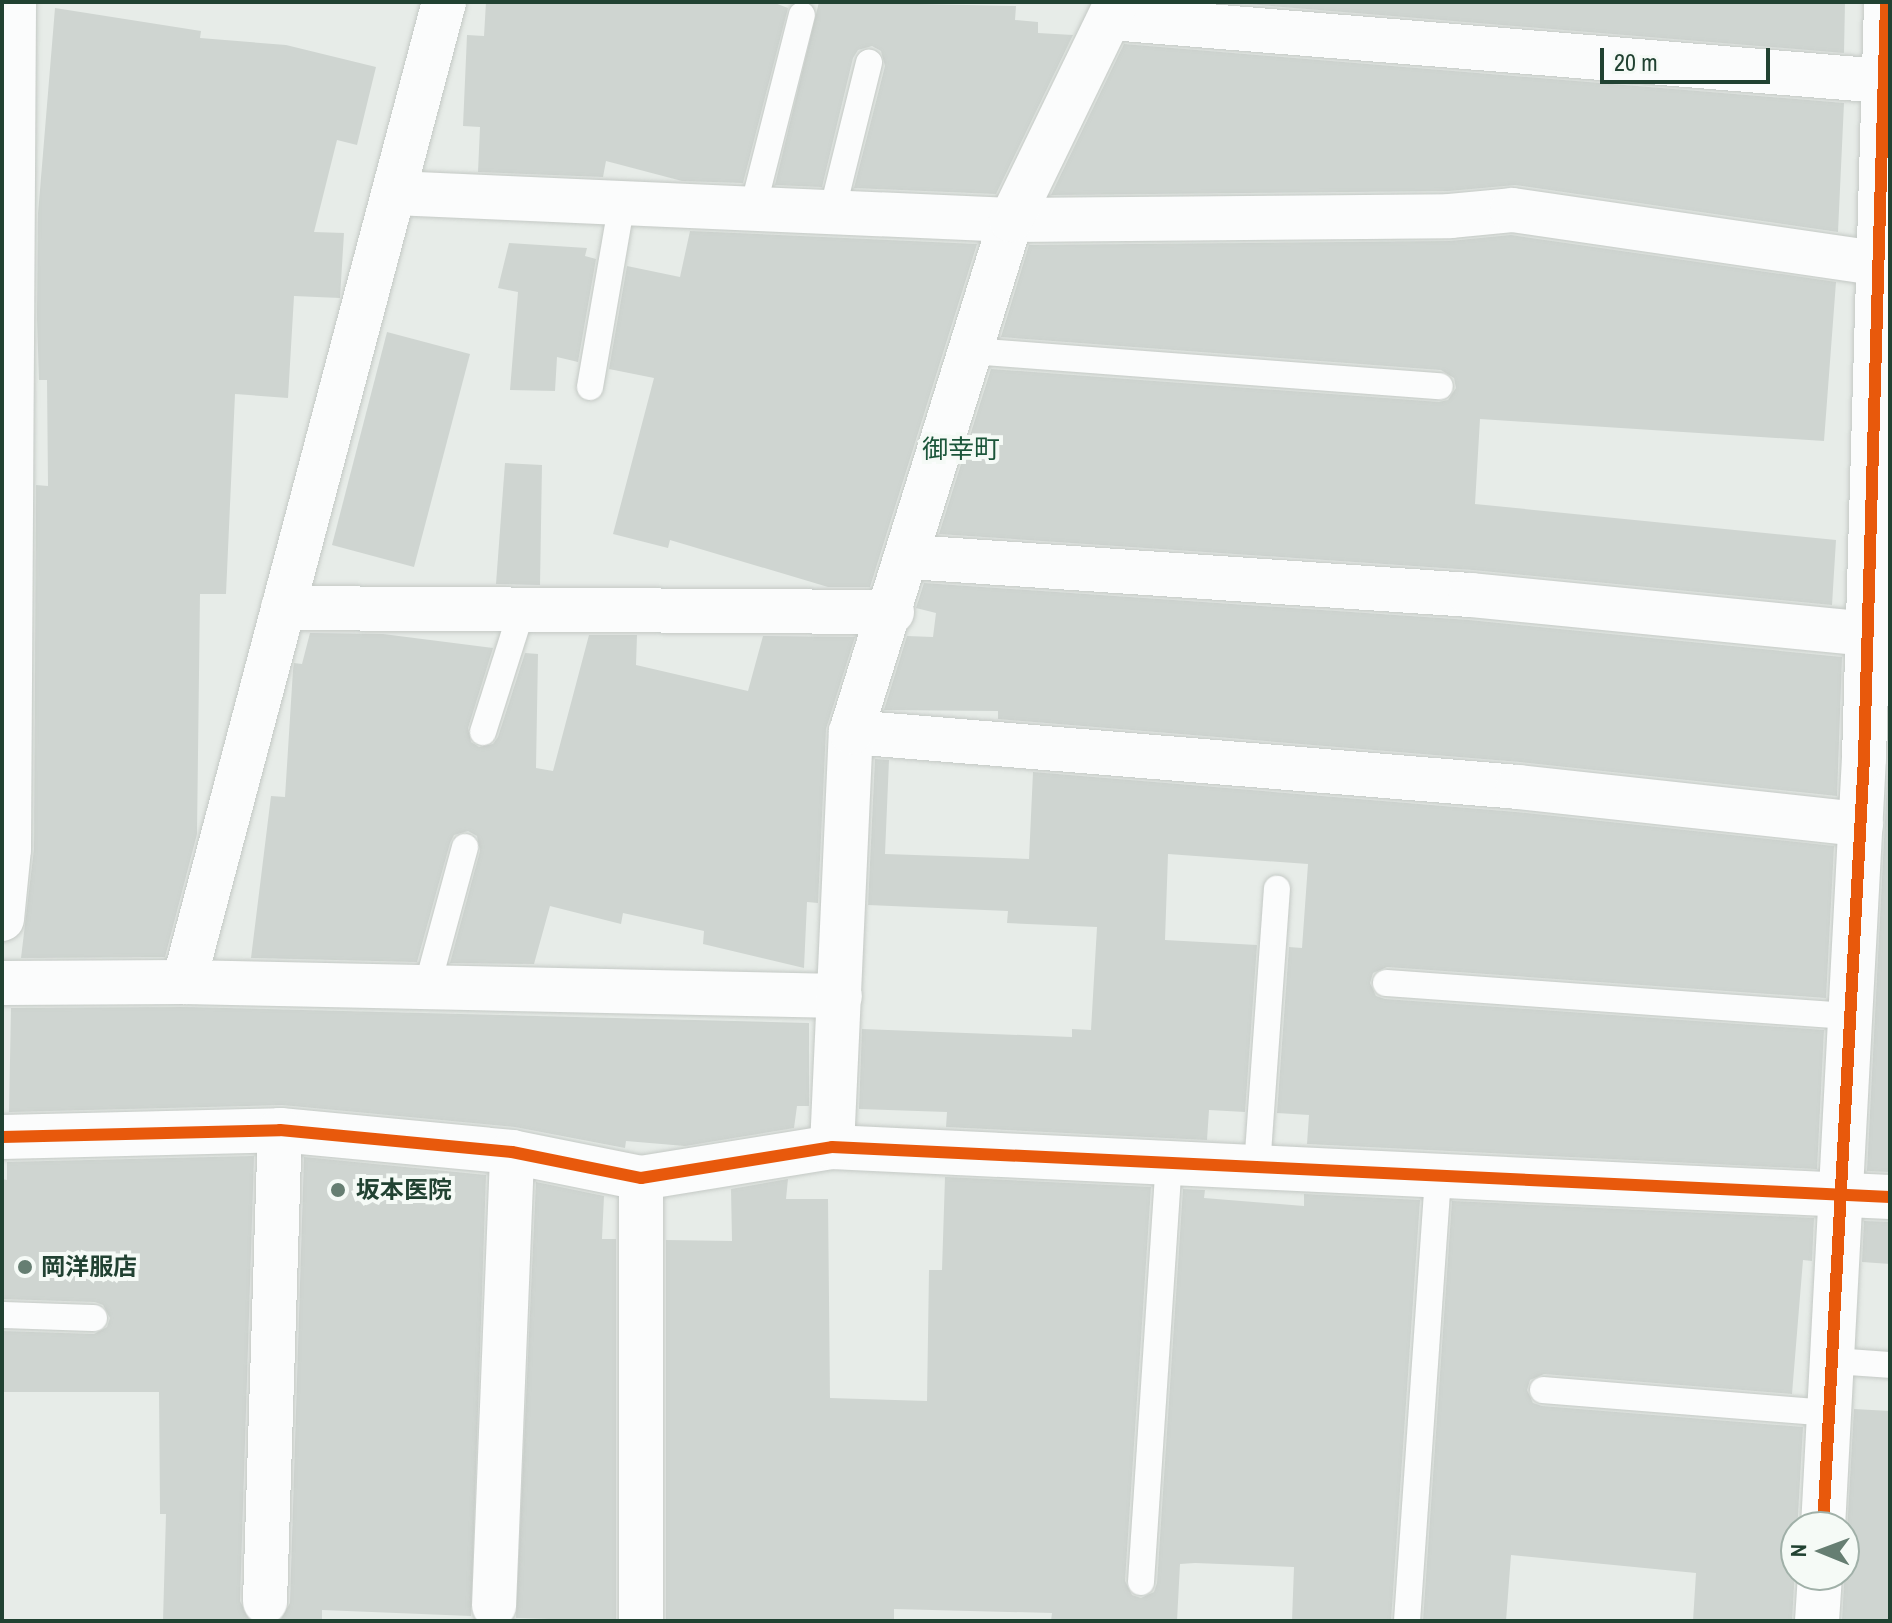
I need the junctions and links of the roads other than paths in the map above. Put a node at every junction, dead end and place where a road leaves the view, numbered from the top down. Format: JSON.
{"nodes":[{"id":1,"x":14,"y":2,"type":"edge"},
{"id":2,"x":444,"y":2,"type":"edge"},
{"id":3,"x":1886,"y":2,"type":"edge"},
{"id":4,"x":1114,"y":10,"type":"edge"},
{"id":5,"x":802,"y":15,"type":"dead end"},
{"id":6,"x":869,"y":62,"type":"dead end"},
{"id":7,"x":1883,"y":81,"type":"junction"},
{"id":8,"x":394,"y":193,"type":"junction"},
{"id":9,"x":622,"y":202,"type":"junction"},
{"id":10,"x":753,"y":208,"type":"junction"},
{"id":11,"x":832,"y":212,"type":"junction"},
{"id":12,"x":1011,"y":220,"type":"junction"},
{"id":13,"x":1884,"y":265,"type":"edge"},
{"id":14,"x":971,"y":351,"type":"junction"},
{"id":15,"x":1440,"y":386,"type":"dead end"},
{"id":16,"x":590,"y":387,"type":"dead end"},
{"id":17,"x":910,"y":557,"type":"junction"},
{"id":18,"x":283,"y":608,"type":"junction"},
{"id":19,"x":522,"y":609,"type":"junction"},
{"id":20,"x":892,"y":612,"type":"junction"},
{"id":21,"x":1867,"y":634,"type":"junction"},
{"id":22,"x":483,"y":732,"type":"dead end"},
{"id":23,"x":851,"y":732,"type":"junction"},
{"id":24,"x":1877,"y":758,"type":"edge"},
{"id":25,"x":1861,"y":824,"type":"junction"},
{"id":26,"x":465,"y":847,"type":"dead end"},
{"id":27,"x":5,"y":848,"type":"edge"},
{"id":28,"x":1277,"y":889,"type":"dead end"},
{"id":29,"x":2,"y":919,"type":"edge"},
{"id":30,"x":184,"y":982,"type":"junction"},
{"id":31,"x":2,"y":983,"type":"edge"},
{"id":32,"x":1386,"y":983,"type":"dead end"},
{"id":33,"x":427,"y":987,"type":"junction"},
{"id":34,"x":840,"y":996,"type":"junction"},
{"id":35,"x":1852,"y":1016,"type":"junction"},
{"id":36,"x":280,"y":1130,"type":"junction"},
{"id":37,"x":2,"y":1137,"type":"edge"},
{"id":38,"x":832,"y":1147,"type":"junction"},
{"id":39,"x":512,"y":1152,"type":"junction"},
{"id":40,"x":1169,"y":1163,"type":"junction"},
{"id":41,"x":1257,"y":1167,"type":"junction"},
{"id":42,"x":1438,"y":1176,"type":"junction"},
{"id":43,"x":641,"y":1178,"type":"junction"},
{"id":44,"x":1843,"y":1195,"type":"junction"},
{"id":45,"x":1890,"y":1197,"type":"edge"},
{"id":46,"x":2,"y":1315,"type":"edge"},
{"id":47,"x":94,"y":1318,"type":"dead end"},
{"id":48,"x":1833,"y":1361,"type":"junction"},
{"id":49,"x":1890,"y":1365,"type":"edge"},
{"id":50,"x":1543,"y":1390,"type":"dead end"},
{"id":51,"x":1830,"y":1413,"type":"junction"},
{"id":52,"x":1824,"y":1511,"type":"edge"},
{"id":53,"x":1141,"y":1582,"type":"dead end"},
{"id":54,"x":1819,"y":1591,"type":"edge"},
{"id":55,"x":265,"y":1602,"type":"dead end"},
{"id":56,"x":494,"y":1606,"type":"dead end"},
{"id":57,"x":641,"y":1621,"type":"edge"},
{"id":58,"x":1407,"y":1621,"type":"edge"},
{"id":59,"x":1817,"y":1621,"type":"edge"}],
"edges":[{"from":1,"to":27,"type":"street"},
{"from":2,"to":8,"type":"street"},
{"from":3,"to":7,"type":"street"},
{"from":4,"to":7,"type":"street"},
{"from":4,"to":12,"type":"street"},
{"from":5,"to":10,"type":"lane"},
{"from":6,"to":11,"type":"lane"},
{"from":7,"to":13,"type":"street"},
{"from":8,"to":9,"type":"street"},
{"from":8,"to":18,"type":"street"},
{"from":9,"to":10,"type":"street"},
{"from":9,"to":16,"type":"lane"},
{"from":10,"to":11,"type":"street"},
{"from":11,"to":12,"type":"street"},
{"from":12,"to":13,"type":"street"},
{"from":12,"to":14,"type":"street"},
{"from":13,"to":21,"type":"street"},
{"from":14,"to":15,"type":"lane"},
{"from":14,"to":17,"type":"street"},
{"from":17,"to":20,"type":"street"},
{"from":17,"to":21,"type":"street"},
{"from":18,"to":19,"type":"street"},
{"from":18,"to":30,"type":"street"},
{"from":19,"to":20,"type":"street"},
{"from":19,"to":22,"type":"lane"},
{"from":20,"to":23,"type":"street"},
{"from":21,"to":24,"type":"street"},
{"from":23,"to":25,"type":"street"},
{"from":23,"to":34,"type":"street"},
{"from":24,"to":25,"type":"street"},
{"from":25,"to":35,"type":"street"},
{"from":26,"to":33,"type":"lane"},
{"from":27,"to":29,"type":"street"},
{"from":28,"to":41,"type":"lane"},
{"from":30,"to":31,"type":"street"},
{"from":30,"to":33,"type":"street"},
{"from":32,"to":35,"type":"lane"},
{"from":33,"to":34,"type":"street"},
{"from":34,"to":38,"type":"street"},
{"from":35,"to":44,"type":"street"},
{"from":36,"to":37,"type":"street"},
{"from":36,"to":39,"type":"street"},
{"from":36,"to":55,"type":"street"},
{"from":38,"to":40,"type":"street"},
{"from":38,"to":43,"type":"street"},
{"from":39,"to":43,"type":"street"},
{"from":39,"to":56,"type":"street"},
{"from":40,"to":41,"type":"street"},
{"from":40,"to":53,"type":"lane"},
{"from":41,"to":42,"type":"street"},
{"from":42,"to":44,"type":"street"},
{"from":42,"to":58,"type":"lane"},
{"from":43,"to":57,"type":"street"},
{"from":44,"to":45,"type":"street"},
{"from":44,"to":48,"type":"street"},
{"from":46,"to":47,"type":"lane"},
{"from":48,"to":49,"type":"lane"},
{"from":48,"to":51,"type":"street"},
{"from":50,"to":51,"type":"lane"},
{"from":51,"to":52,"type":"street"},
{"from":54,"to":59,"type":"street"}]}
